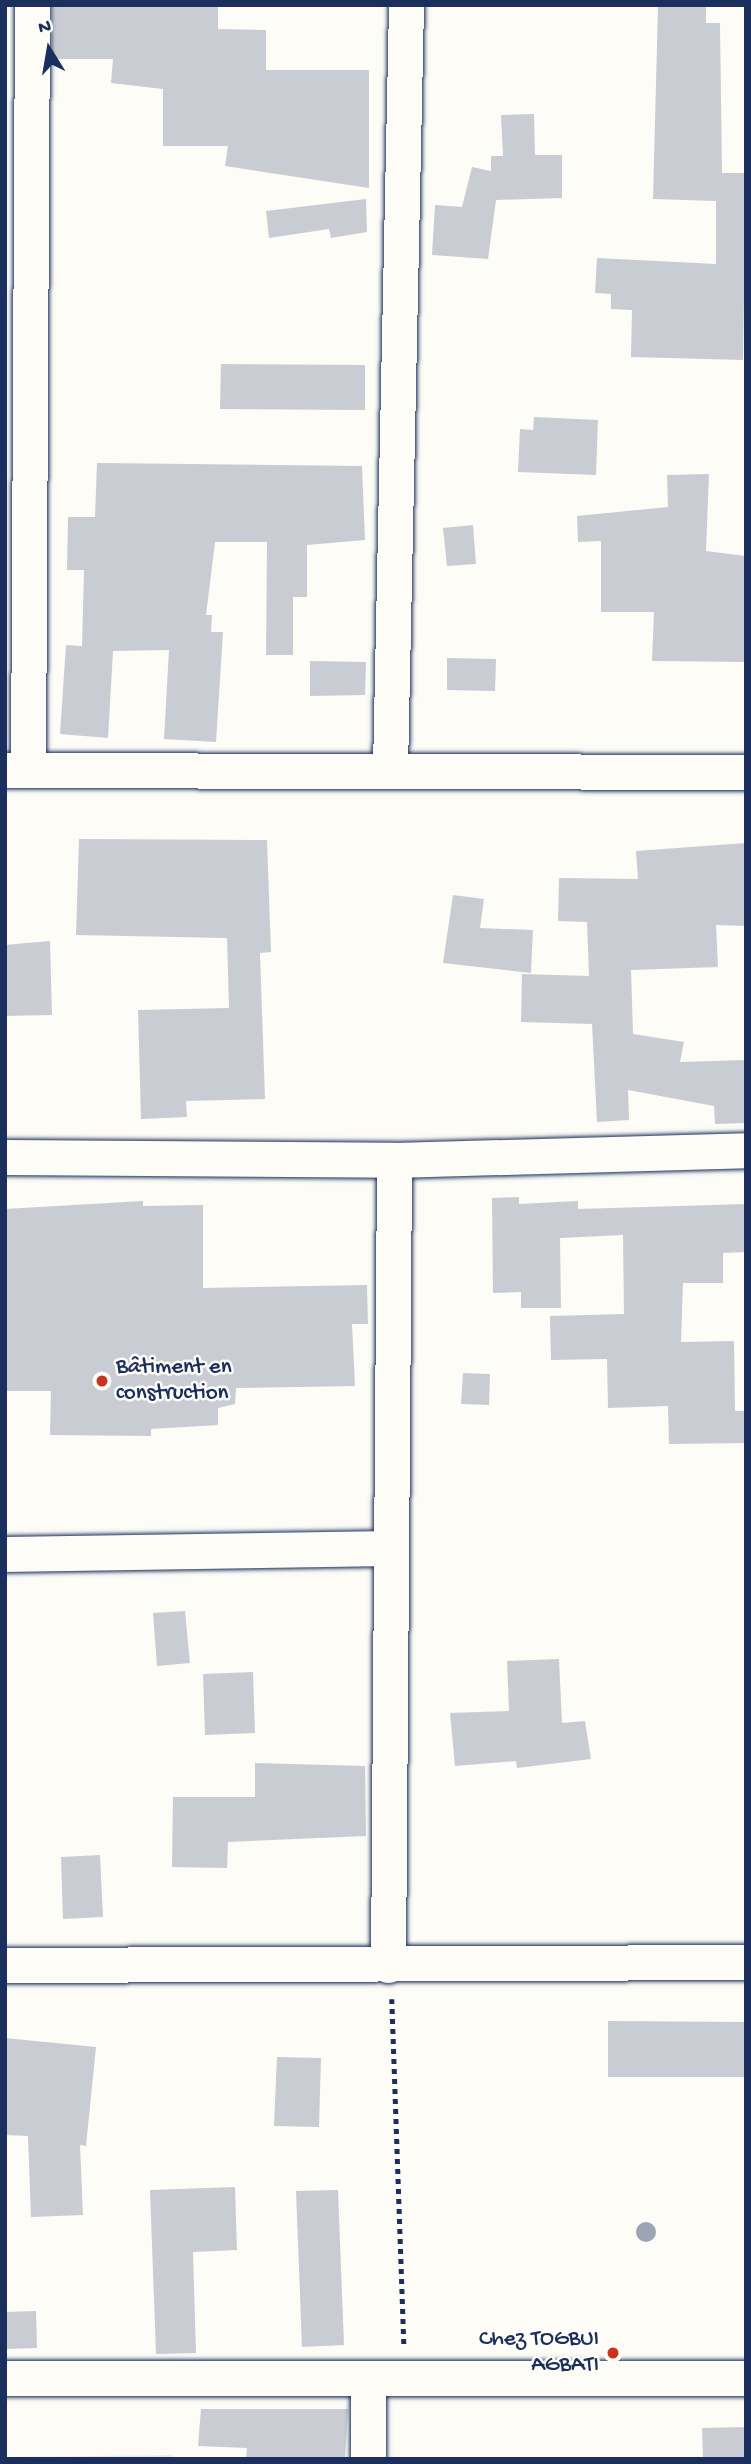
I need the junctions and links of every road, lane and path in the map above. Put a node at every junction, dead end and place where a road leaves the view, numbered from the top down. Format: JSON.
{"nodes":[{"id":1,"x":32,"y":5,"type":"edge"},
{"id":2,"x":406,"y":5,"type":"edge"},
{"id":3,"x":390,"y":769,"type":"junction"},
{"id":4,"x":17,"y":770,"type":"edge"},
{"id":5,"x":746,"y":772,"type":"edge"},
{"id":6,"x":746,"y":1150,"type":"edge"},
{"id":7,"x":5,"y":1157,"type":"edge"},
{"id":8,"x":394,"y":1160,"type":"junction"},
{"id":9,"x":389,"y":1548,"type":"junction"},
{"id":10,"x":5,"y":1554,"type":"edge"},
{"id":11,"x":746,"y":1962,"type":"edge"},
{"id":12,"x":5,"y":1965,"type":"edge"},
{"id":13,"x":389,"y":1965,"type":"junction"},
{"id":14,"x":5,"y":2378,"type":"edge"},
{"id":15,"x":746,"y":2378,"type":"edge"},
{"id":16,"x":406,"y":2379,"type":"junction"},
{"id":17,"x":368,"y":2380,"type":"junction"},
{"id":18,"x":368,"y":2459,"type":"edge"}],
"edges":[{"from":1,"to":4,"type":"street"},
{"from":2,"to":3,"type":"street"},
{"from":3,"to":4,"type":"street"},
{"from":3,"to":5,"type":"street"},
{"from":6,"to":8,"type":"street"},
{"from":7,"to":8,"type":"street"},
{"from":8,"to":9,"type":"street"},
{"from":9,"to":10,"type":"street"},
{"from":9,"to":13,"type":"street"},
{"from":11,"to":13,"type":"street"},
{"from":12,"to":13,"type":"street"},
{"from":13,"to":16,"type":"path"},
{"from":14,"to":17,"type":"street"},
{"from":15,"to":16,"type":"street"},
{"from":16,"to":17,"type":"street"},
{"from":17,"to":18,"type":"street"}]}
